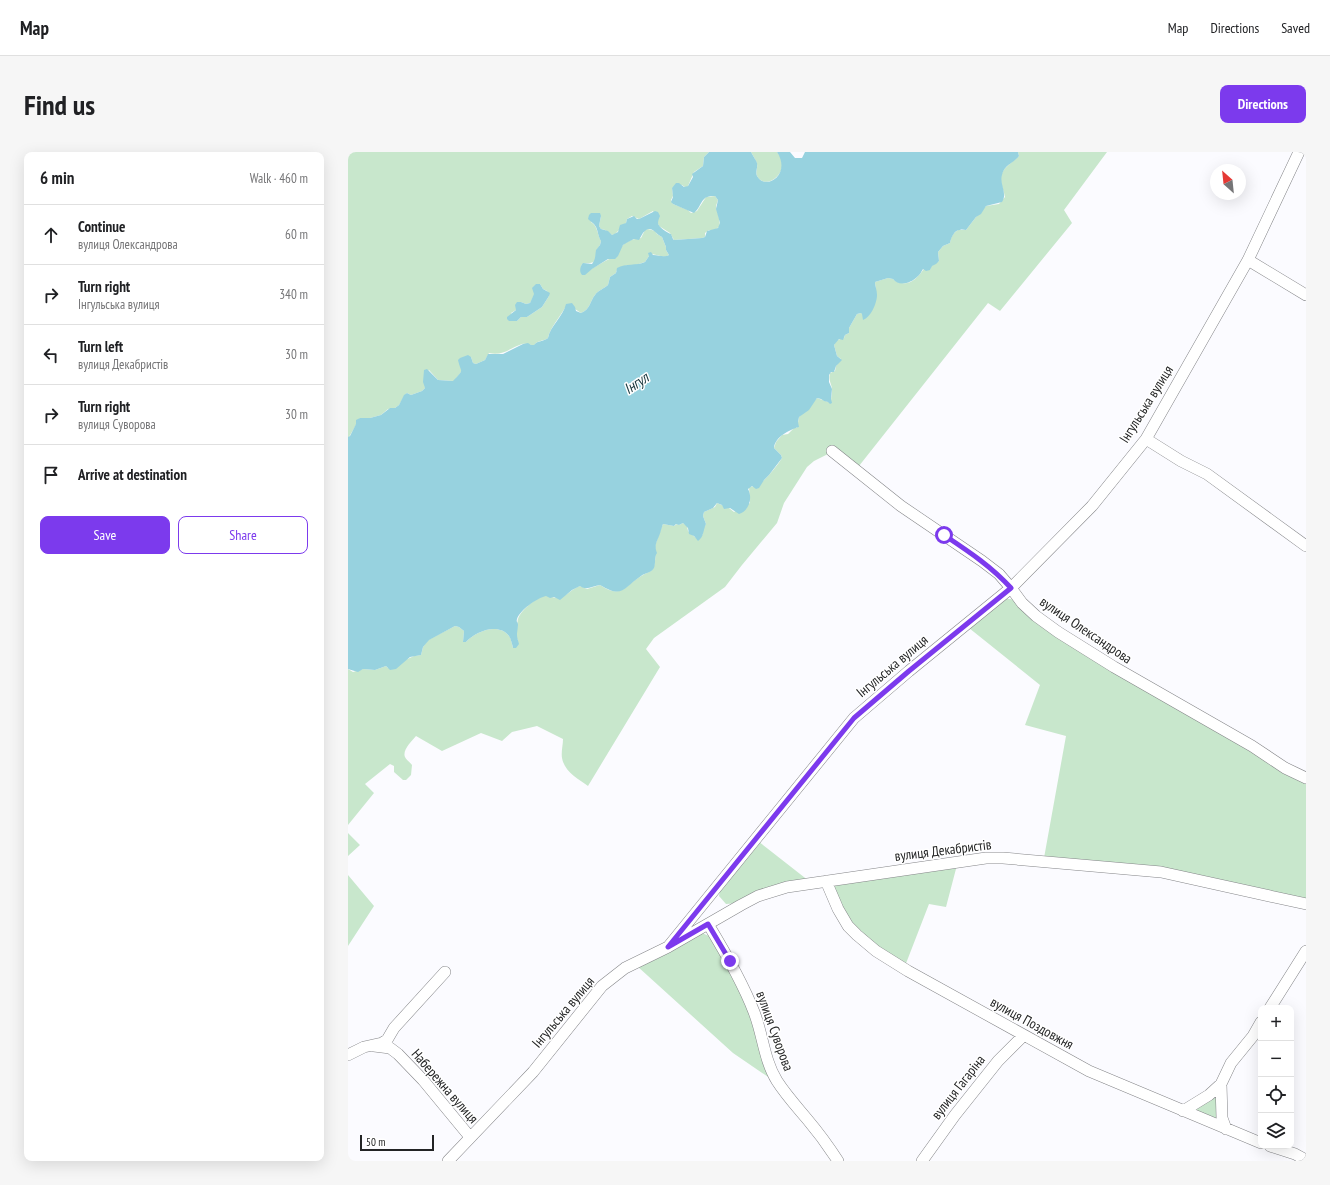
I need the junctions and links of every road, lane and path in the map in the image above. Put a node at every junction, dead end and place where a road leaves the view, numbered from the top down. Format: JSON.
{"nodes":[{"id":1,"x":1299,"y":152,"type":"edge"},
{"id":2,"x":1248,"y":260,"type":"junction"},
{"id":3,"x":1306,"y":295,"type":"edge"},
{"id":4,"x":1146,"y":439,"type":"junction"},
{"id":5,"x":832,"y":451,"type":"dead end"},
{"id":6,"x":1306,"y":546,"type":"edge"},
{"id":7,"x":1011,"y":588,"type":"junction"},
{"id":8,"x":1306,"y":778,"type":"edge"},
{"id":9,"x":826,"y":881,"type":"junction"},
{"id":10,"x":1306,"y":904,"type":"edge"},
{"id":11,"x":708,"y":924,"type":"junction"},
{"id":12,"x":668,"y":947,"type":"junction"},
{"id":13,"x":1306,"y":951,"type":"edge"},
{"id":14,"x":445,"y":972,"type":"dead end"},
{"id":15,"x":1272,"y":1005,"type":"edge"},
{"id":16,"x":1258,"y":1027,"type":"edge"},
{"id":17,"x":390,"y":1035,"type":"junction"},
{"id":18,"x":1023,"y":1036,"type":"junction"},
{"id":19,"x":374,"y":1046,"type":"junction"},
{"id":20,"x":398,"y":1054,"type":"junction"},
{"id":21,"x":348,"y":1055,"type":"edge"},
{"id":22,"x":1221,"y":1084,"type":"junction"},
{"id":23,"x":1183,"y":1111,"type":"junction"},
{"id":24,"x":1226,"y":1129,"type":"junction"},
{"id":25,"x":470,"y":1137,"type":"junction"},
{"id":26,"x":1258,"y":1142,"type":"edge"},
{"id":27,"x":1279,"y":1149,"type":"edge"},
{"id":28,"x":1306,"y":1160,"type":"edge"},
{"id":29,"x":449,"y":1161,"type":"edge"},
{"id":30,"x":838,"y":1161,"type":"edge"},
{"id":31,"x":922,"y":1161,"type":"edge"}],
"edges":[{"from":1,"to":2,"type":"street","name":"Інгульська вулиця"},
{"from":2,"to":3,"type":"street"},
{"from":2,"to":4,"type":"street","name":"Інгульська вулиця"},
{"from":4,"to":6,"type":"street"},
{"from":4,"to":7,"type":"street","name":"Інгульська вулиця"},
{"from":5,"to":7,"type":"street","name":"вулиця Олександрова"},
{"from":7,"to":8,"type":"street","name":"вулиця Олександрова"},
{"from":7,"to":12,"type":"street","name":"Інгульська вулиця"},
{"from":9,"to":10,"type":"street","name":"вулиця Декабристів"},
{"from":9,"to":11,"type":"street","name":"вулиця Декабристів"},
{"from":9,"to":18,"type":"street","name":"вулиця Поздовжня"},
{"from":11,"to":12,"type":"street","name":"вулиця Декабристів"},
{"from":11,"to":30,"type":"street","name":"вулиця Суворова"},
{"from":12,"to":25,"type":"street","name":"Інгульська вулиця"},
{"from":13,"to":15,"type":"street"},
{"from":14,"to":17,"type":"street","name":"Набережна вулиця"},
{"from":16,"to":22,"type":"street"},
{"from":17,"to":19,"type":"street","name":"Набережна вулиця"},
{"from":17,"to":20,"type":"street","name":"Набережна вулиця"},
{"from":18,"to":23,"type":"street","name":"вулиця Поздовжня"},
{"from":18,"to":31,"type":"street","name":"вулиця Гагаріна"},
{"from":19,"to":20,"type":"street","name":"Набережна вулиця"},
{"from":19,"to":21,"type":"street","name":"Набережна вулиця"},
{"from":20,"to":25,"type":"street","name":"Набережна вулиця"},
{"from":22,"to":23,"type":"street"},
{"from":22,"to":24,"type":"street"},
{"from":23,"to":24,"type":"street","name":"вулиця Поздовжня"},
{"from":24,"to":26,"type":"street","name":"вулиця Поздовжня"},
{"from":25,"to":29,"type":"street","name":"Інгульська вулиця"},
{"from":27,"to":28,"type":"street"}]}
